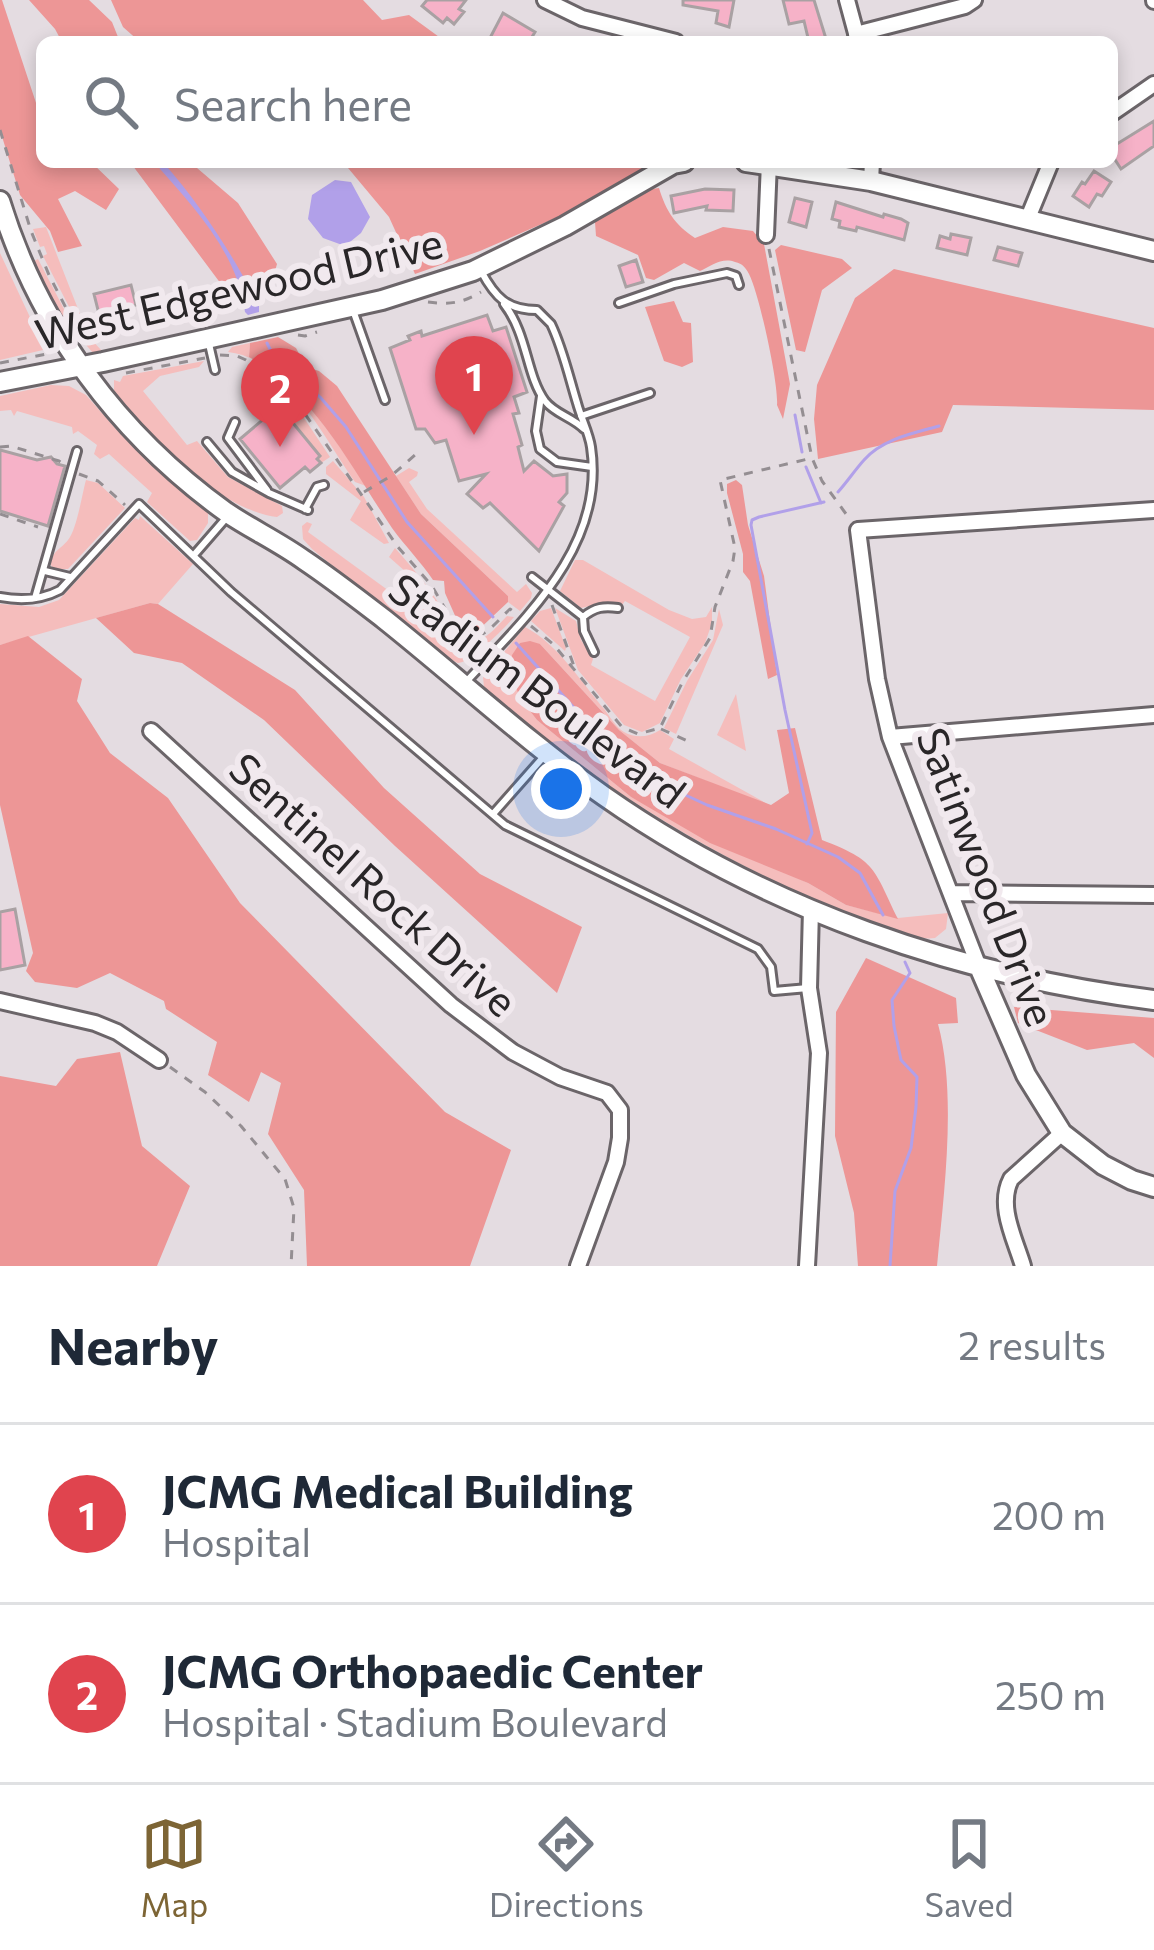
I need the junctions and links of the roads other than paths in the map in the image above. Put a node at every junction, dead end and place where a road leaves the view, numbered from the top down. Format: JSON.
{"nodes":[{"id":1,"x":545,"y":0,"type":"edge"},
{"id":2,"x":848,"y":0,"type":"edge"},
{"id":3,"x":974,"y":0,"type":"edge"},
{"id":4,"x":652,"y":36,"type":"edge"},
{"id":5,"x":857,"y":36,"type":"edge"},
{"id":6,"x":864,"y":36,"type":"edge"},
{"id":7,"x":1154,"y":84,"type":"edge"},
{"id":8,"x":1118,"y":109,"type":"edge"},
{"id":9,"x":666,"y":168,"type":"edge"},
{"id":10,"x":769,"y":168,"type":"edge"},
{"id":11,"x":820,"y":168,"type":"edge"},
{"id":12,"x":1049,"y":168,"type":"edge"},
{"id":13,"x":871,"y":172,"type":"edge"},
{"id":14,"x":0,"y":201,"type":"edge"},
{"id":15,"x":1028,"y":218,"type":"junction"},
{"id":16,"x":766,"y":235,"type":"road end"},
{"id":17,"x":1154,"y":250,"type":"edge"},
{"id":18,"x":479,"y":268,"type":"junction"},
{"id":19,"x":708,"y":277,"type":"junction"},
{"id":20,"x":739,"y":285,"type":"dead end"},
{"id":21,"x":711,"y":288,"type":"dead end"},
{"id":22,"x":619,"y":303,"type":"dead end"},
{"id":23,"x":503,"y":304,"type":"junction"},
{"id":24,"x":548,"y":306,"type":"dead end"},
{"id":25,"x":352,"y":307,"type":"junction"},
{"id":26,"x":537,"y":310,"type":"junction"},
{"id":27,"x":213,"y":347,"type":"junction"},
{"id":28,"x":74,"y":358,"type":"junction"},
{"id":29,"x":215,"y":370,"type":"dead end"},
{"id":30,"x":0,"y":382,"type":"edge"},
{"id":31,"x":650,"y":393,"type":"dead end"},
{"id":32,"x":541,"y":395,"type":"junction"},
{"id":33,"x":386,"y":400,"type":"dead end"},
{"id":34,"x":580,"y":416,"type":"junction"},
{"id":35,"x":235,"y":422,"type":"dead end"},
{"id":36,"x":586,"y":432,"type":"junction"},
{"id":37,"x":207,"y":442,"type":"dead end"},
{"id":38,"x":77,"y":451,"type":"dead end"},
{"id":39,"x":592,"y":467,"type":"junction"},
{"id":40,"x":324,"y":485,"type":"dead end"},
{"id":41,"x":269,"y":493,"type":"junction"},
{"id":42,"x":1154,"y":510,"type":"edge"},
{"id":43,"x":229,"y":514,"type":"junction"},
{"id":44,"x":194,"y":555,"type":"junction"},
{"id":45,"x":44,"y":570,"type":"junction"},
{"id":46,"x":532,"y":577,"type":"dead end"},
{"id":47,"x":70,"y":578,"type":"junction"},
{"id":48,"x":548,"y":591,"type":"junction"},
{"id":49,"x":0,"y":597,"type":"edge"},
{"id":50,"x":35,"y":598,"type":"junction"},
{"id":51,"x":618,"y":608,"type":"dead end"},
{"id":52,"x":584,"y":616,"type":"junction"},
{"id":53,"x":594,"y":652,"type":"dead end"},
{"id":54,"x":462,"y":686,"type":"junction"},
{"id":55,"x":1154,"y":715,"type":"edge"},
{"id":56,"x":151,"y":731,"type":"dead end"},
{"id":57,"x":890,"y":737,"type":"junction"},
{"id":58,"x":546,"y":753,"type":"junction"},
{"id":59,"x":493,"y":814,"type":"junction"},
{"id":60,"x":951,"y":893,"type":"junction"},
{"id":61,"x":1154,"y":896,"type":"edge"},
{"id":62,"x":811,"y":909,"type":"junction"},
{"id":63,"x":979,"y":967,"type":"junction"},
{"id":64,"x":809,"y":988,"type":"junction"},
{"id":65,"x":1154,"y":1000,"type":"edge"},
{"id":66,"x":0,"y":1001,"type":"edge"},
{"id":67,"x":159,"y":1060,"type":"road end"},
{"id":68,"x":1062,"y":1133,"type":"junction"},
{"id":69,"x":1154,"y":1187,"type":"edge"},
{"id":70,"x":578,"y":1266,"type":"edge"},
{"id":71,"x":807,"y":1266,"type":"edge"},
{"id":72,"x":1023,"y":1266,"type":"edge"}],
"edges":[{"from":1,"to":4,"type":"street"},
{"from":2,"to":5,"type":"street"},
{"from":3,"to":6,"type":"street"},
{"from":7,"to":8,"type":"street"},
{"from":9,"to":18,"type":"main road","name":"West Edgewood Drive"},
{"from":10,"to":16,"type":"street"},
{"from":11,"to":13,"type":"main road"},
{"from":12,"to":15,"type":"street"},
{"from":13,"to":15,"type":"main road"},
{"from":14,"to":28,"type":"main road","name":"Stadium Boulevard"},
{"from":15,"to":17,"type":"main road"},
{"from":18,"to":23,"type":"lane"},
{"from":18,"to":25,"type":"main road","name":"West Edgewood Drive"},
{"from":19,"to":20,"type":"lane"},
{"from":19,"to":21,"type":"lane"},
{"from":19,"to":22,"type":"lane"},
{"from":23,"to":26,"type":"lane"},
{"from":23,"to":32,"type":"lane"},
{"from":24,"to":26,"type":"lane"},
{"from":25,"to":27,"type":"main road","name":"West Edgewood Drive"},
{"from":25,"to":33,"type":"lane"},
{"from":26,"to":34,"type":"lane"},
{"from":27,"to":28,"type":"main road","name":"West Edgewood Drive"},
{"from":27,"to":29,"type":"lane"},
{"from":28,"to":30,"type":"main road","name":"West Edgewood Drive"},
{"from":28,"to":43,"type":"main road","name":"Stadium Boulevard"},
{"from":31,"to":34,"type":"lane"},
{"from":32,"to":36,"type":"lane"},
{"from":32,"to":39,"type":"lane"},
{"from":34,"to":36,"type":"lane"},
{"from":35,"to":41,"type":"lane"},
{"from":36,"to":39,"type":"lane"},
{"from":37,"to":41,"type":"lane"},
{"from":38,"to":45,"type":"lane"},
{"from":39,"to":48,"type":"lane"},
{"from":40,"to":41,"type":"lane"},
{"from":42,"to":57,"type":"street","name":"Satinwood Drive"},
{"from":43,"to":44,"type":"lane"},
{"from":43,"to":54,"type":"main road","name":"Stadium Boulevard"},
{"from":44,"to":47,"type":"lane"},
{"from":44,"to":59,"type":"lane"},
{"from":45,"to":47,"type":"lane"},
{"from":45,"to":50,"type":"lane"},
{"from":46,"to":48,"type":"lane"},
{"from":47,"to":50,"type":"lane"},
{"from":48,"to":52,"type":"lane"},
{"from":48,"to":54,"type":"lane"},
{"from":49,"to":50,"type":"lane"},
{"from":51,"to":52,"type":"lane"},
{"from":52,"to":53,"type":"lane"},
{"from":54,"to":58,"type":"main road","name":"Stadium Boulevard"},
{"from":55,"to":57,"type":"street"},
{"from":56,"to":70,"type":"street","name":"Sentinel Rock Drive"},
{"from":57,"to":60,"type":"street","name":"Satinwood Drive"},
{"from":58,"to":59,"type":"lane"},
{"from":58,"to":62,"type":"main road","name":"Stadium Boulevard"},
{"from":59,"to":64,"type":"lane"},
{"from":60,"to":61,"type":"street"},
{"from":60,"to":63,"type":"street","name":"Satinwood Drive"},
{"from":62,"to":63,"type":"main road","name":"Stadium Boulevard"},
{"from":62,"to":64,"type":"street"},
{"from":63,"to":65,"type":"main road","name":"Stadium Boulevard"},
{"from":63,"to":68,"type":"main road","name":"Satinwood Drive"},
{"from":64,"to":71,"type":"street"},
{"from":66,"to":67,"type":"street"},
{"from":68,"to":69,"type":"main road","name":"Satinwood Drive"},
{"from":68,"to":72,"type":"street"}]}
